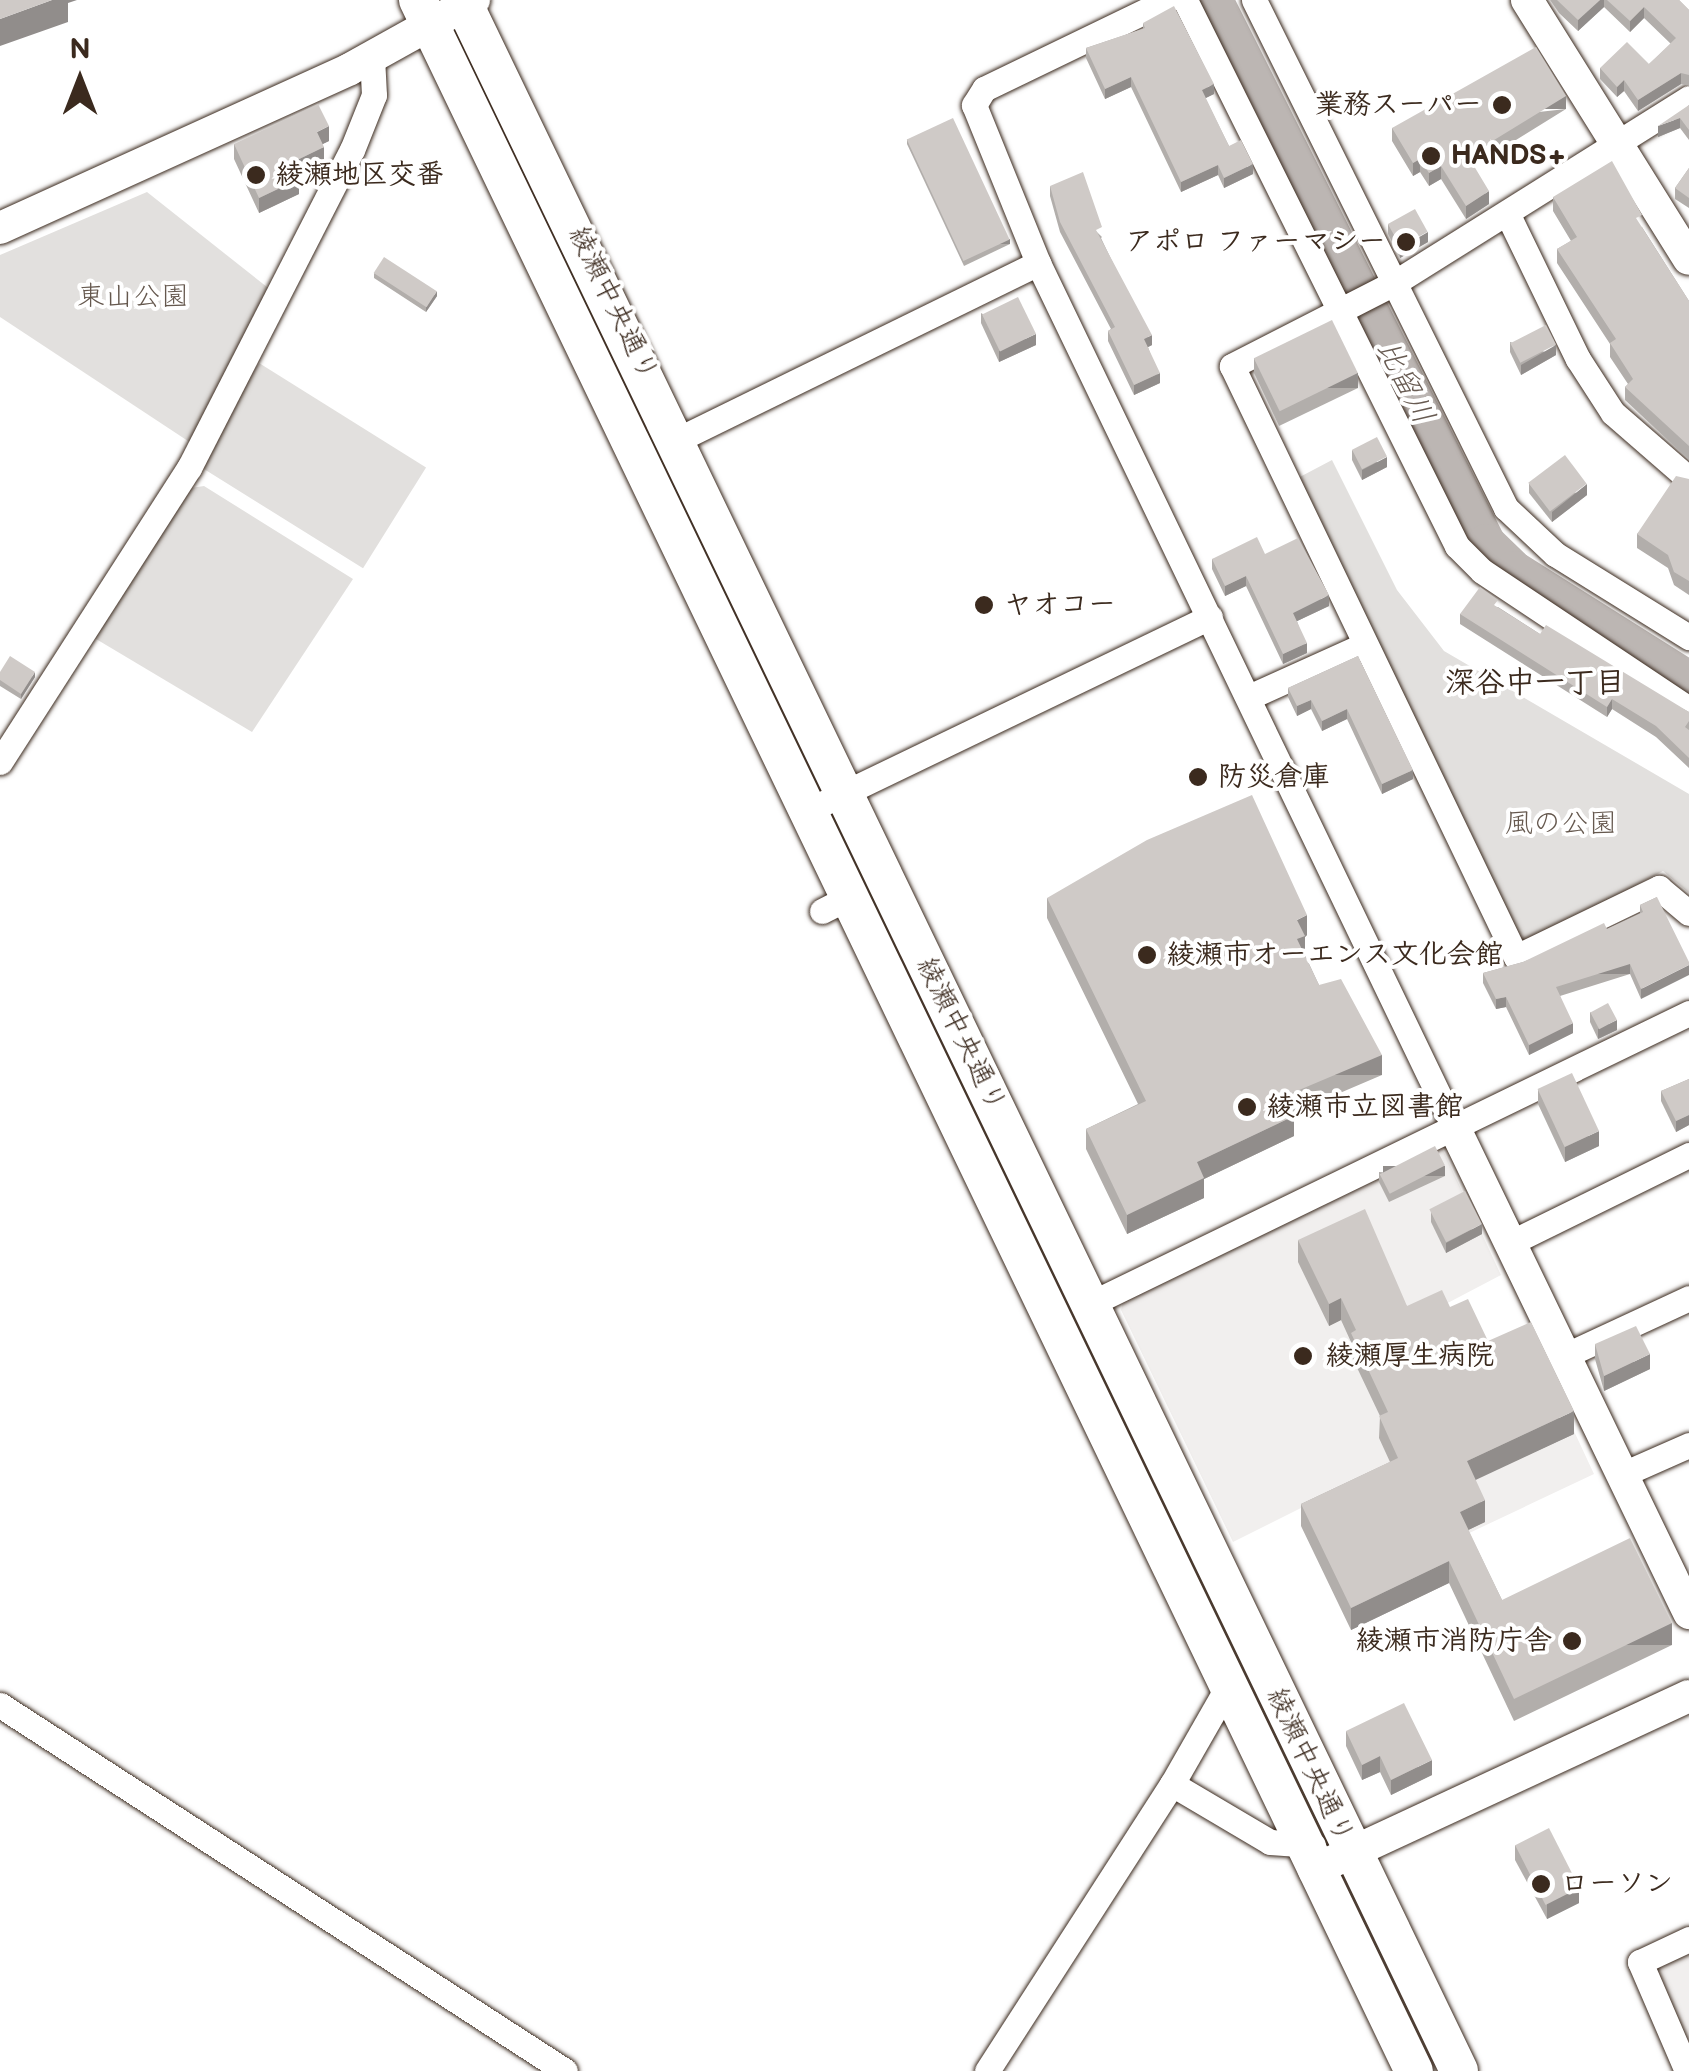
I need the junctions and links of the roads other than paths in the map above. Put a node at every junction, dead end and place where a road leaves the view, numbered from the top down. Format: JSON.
{"nodes":[{"id":1,"x":1168,"y":0,"type":"edge"},
{"id":2,"x":1185,"y":0,"type":"edge"},
{"id":3,"x":1254,"y":0,"type":"edge"},
{"id":4,"x":1527,"y":0,"type":"edge"},
{"id":5,"x":467,"y":2,"type":"edge"},
{"id":6,"x":424,"y":13,"type":"edge"},
{"id":7,"x":361,"y":64,"type":"junction"},
{"id":8,"x":1689,"y":98,"type":"edge"},
{"id":9,"x":1618,"y":143,"type":"junction"},
{"id":10,"x":1507,"y":213,"type":"junction"},
{"id":11,"x":0,"y":228,"type":"edge"},
{"id":12,"x":1689,"y":260,"type":"edge"},
{"id":13,"x":1038,"y":263,"type":"junction"},
{"id":14,"x":1365,"y":298,"type":"junction"},
{"id":15,"x":679,"y":439,"type":"junction"},
{"id":16,"x":1689,"y":480,"type":"edge"},
{"id":17,"x":1210,"y":617,"type":"junction"},
{"id":18,"x":1689,"y":637,"type":"edge"},
{"id":19,"x":1362,"y":646,"type":"junction"},
{"id":20,"x":1249,"y":698,"type":"junction"},
{"id":21,"x":1689,"y":709,"type":"edge"},
{"id":22,"x":0,"y":762,"type":"edge"},
{"id":23,"x":844,"y":793,"type":"junction"},
{"id":24,"x":808,"y":810,"type":"junction"},
{"id":25,"x":1689,"y":913,"type":"edge"},
{"id":26,"x":1689,"y":1014,"type":"edge"},
{"id":27,"x":1454,"y":1127,"type":"junction"},
{"id":28,"x":1689,"y":1155,"type":"edge"},
{"id":29,"x":1510,"y":1243,"type":"junction"},
{"id":30,"x":1689,"y":1298,"type":"edge"},
{"id":31,"x":1090,"y":1304,"type":"junction"},
{"id":32,"x":1562,"y":1357,"type":"junction"},
{"id":33,"x":1689,"y":1444,"type":"edge"},
{"id":34,"x":1621,"y":1475,"type":"junction"},
{"id":35,"x":1689,"y":1614,"type":"edge"},
{"id":36,"x":1227,"y":1688,"type":"junction"},
{"id":37,"x":1689,"y":1696,"type":"edge"},
{"id":38,"x":0,"y":1705,"type":"edge"},
{"id":39,"x":1172,"y":1784,"type":"junction"},
{"id":40,"x":1306,"y":1855,"type":"junction"},
{"id":41,"x":1352,"y":1856,"type":"junction"},
{"id":42,"x":1689,"y":1938,"type":"edge"},
{"id":43,"x":565,"y":2071,"type":"edge"},
{"id":44,"x":987,"y":2071,"type":"edge"},
{"id":45,"x":1414,"y":2071,"type":"edge"},
{"id":46,"x":1459,"y":2071,"type":"edge"},
{"id":47,"x":1688,"y":2071,"type":"edge"}],
"edges":[{"from":1,"to":13,"type":"street"},
{"from":2,"to":14,"type":"street"},
{"from":3,"to":14,"type":"street"},
{"from":4,"to":9,"type":"street"},
{"from":5,"to":6,"type":"street"},
{"from":5,"to":15,"type":"main road","name":"綾瀬中央通り"},
{"from":6,"to":7,"type":"street"},
{"from":6,"to":24,"type":"main road","name":"綾瀬中央通り"},
{"from":7,"to":11,"type":"street"},
{"from":7,"to":22,"type":"street"},
{"from":8,"to":9,"type":"street"},
{"from":9,"to":10,"type":"street"},
{"from":9,"to":12,"type":"street"},
{"from":10,"to":14,"type":"street"},
{"from":10,"to":16,"type":"street"},
{"from":13,"to":15,"type":"street"},
{"from":13,"to":17,"type":"street"},
{"from":14,"to":18,"type":"street"},
{"from":14,"to":19,"type":"street"},
{"from":14,"to":21,"type":"street"},
{"from":15,"to":23,"type":"main road","name":"綾瀬中央通り"},
{"from":17,"to":20,"type":"street"},
{"from":17,"to":23,"type":"street"},
{"from":19,"to":20,"type":"street"},
{"from":19,"to":25,"type":"street"},
{"from":20,"to":27,"type":"street"},
{"from":23,"to":24,"type":"street"},
{"from":23,"to":31,"type":"main road","name":"綾瀬中央通り"},
{"from":24,"to":36,"type":"main road","name":"綾瀬中央通り"},
{"from":26,"to":27,"type":"street"},
{"from":27,"to":29,"type":"street"},
{"from":27,"to":31,"type":"street"},
{"from":28,"to":29,"type":"street"},
{"from":29,"to":32,"type":"street"},
{"from":30,"to":32,"type":"street"},
{"from":31,"to":41,"type":"main road","name":"綾瀬中央通り"},
{"from":32,"to":34,"type":"street"},
{"from":33,"to":34,"type":"street"},
{"from":34,"to":35,"type":"street"},
{"from":36,"to":39,"type":"street"},
{"from":36,"to":40,"type":"main road","name":"綾瀬中央通り"},
{"from":37,"to":41,"type":"street"},
{"from":38,"to":43,"type":"street"},
{"from":39,"to":40,"type":"street"},
{"from":39,"to":44,"type":"street"},
{"from":40,"to":41,"type":"street"},
{"from":40,"to":45,"type":"main road","name":"綾瀬中央通り"},
{"from":41,"to":46,"type":"main road","name":"綾瀬中央通り"},
{"from":42,"to":47,"type":"street"}]}
